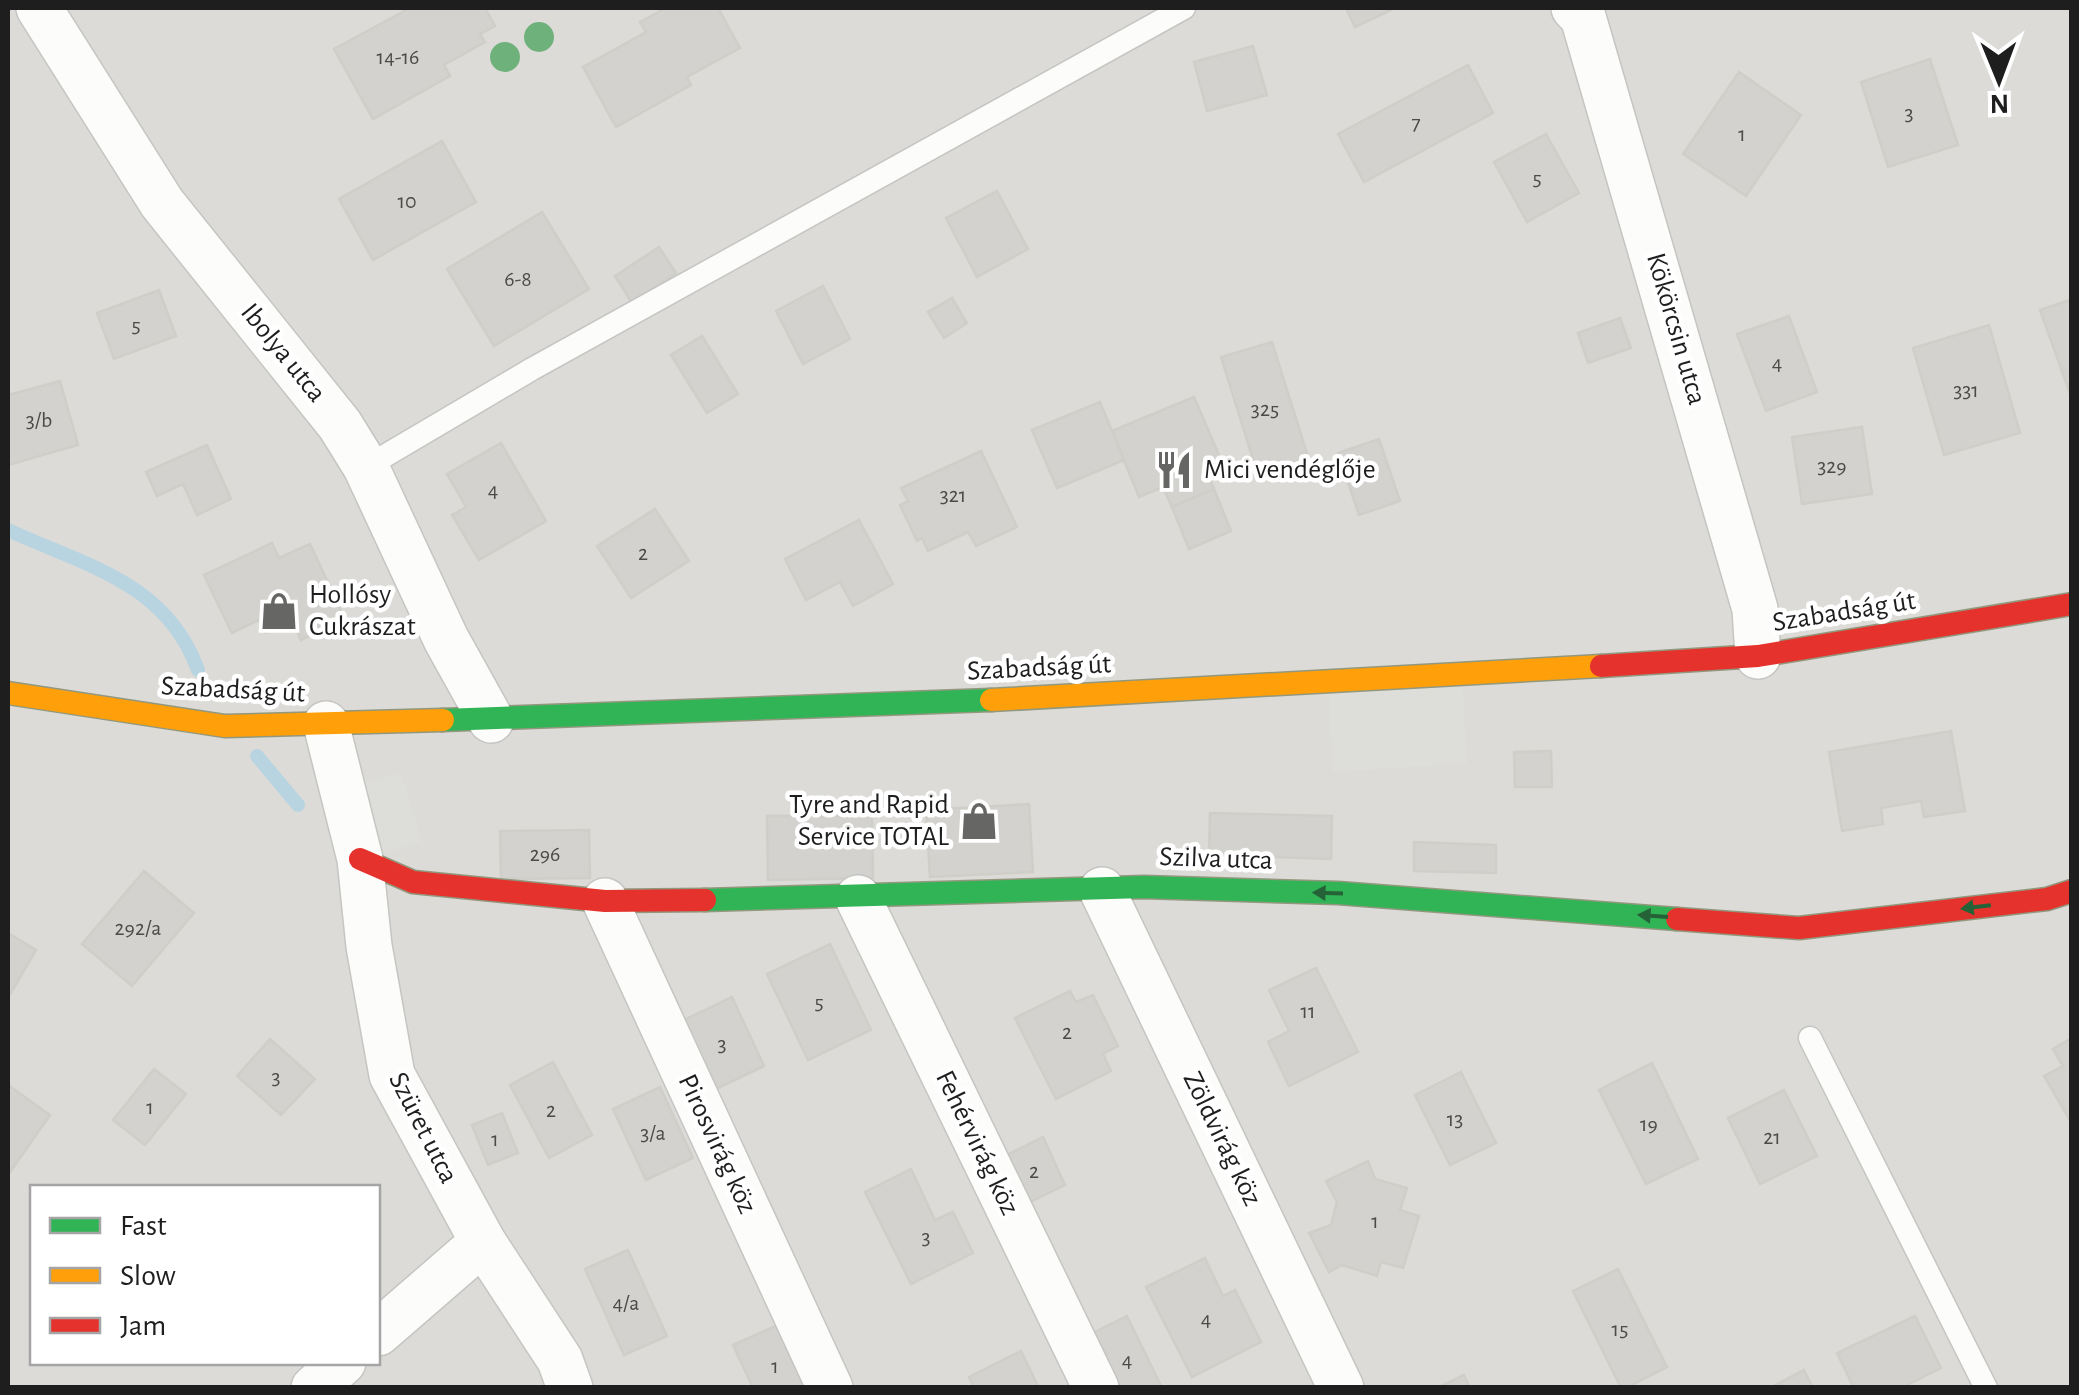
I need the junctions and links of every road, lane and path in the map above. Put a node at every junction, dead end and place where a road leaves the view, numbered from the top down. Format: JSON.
{"nodes":[{"id":1,"x":39,"y":8,"type":"edge"},
{"id":2,"x":1184,"y":8,"type":"edge"},
{"id":3,"x":1585,"y":11,"type":"edge"},
{"id":4,"x":366,"y":467,"type":"junction"},
{"id":5,"x":2072,"y":604,"type":"edge"},
{"id":6,"x":1758,"y":656,"type":"junction"},
{"id":7,"x":8,"y":693,"type":"edge"},
{"id":8,"x":490,"y":720,"type":"junction"},
{"id":9,"x":326,"y":724,"type":"junction"},
{"id":10,"x":360,"y":859,"type":"junction"},
{"id":11,"x":1102,"y":890,"type":"junction"},
{"id":12,"x":2072,"y":891,"type":"edge"},
{"id":13,"x":858,"y":898,"type":"junction"},
{"id":14,"x":605,"y":900,"type":"junction"},
{"id":15,"x":1810,"y":1038,"type":"dead end"},
{"id":16,"x":483,"y":1242,"type":"junction"},
{"id":17,"x":380,"y":1331,"type":"edge"},
{"id":18,"x":340,"y":1365,"type":"edge"},
{"id":19,"x":314,"y":1388,"type":"edge"},
{"id":20,"x":570,"y":1388,"type":"edge"},
{"id":21,"x":830,"y":1388,"type":"edge"},
{"id":22,"x":1096,"y":1388,"type":"edge"},
{"id":23,"x":1341,"y":1388,"type":"edge"},
{"id":24,"x":1986,"y":1388,"type":"edge"}],
"edges":[{"from":1,"to":4,"type":"street","name":"Ibolya utca"},
{"from":2,"to":4,"type":"lane"},
{"from":3,"to":6,"type":"street","name":"Kökörcsin utca"},
{"from":4,"to":8,"type":"street","name":"Ibolya utca"},
{"from":5,"to":6,"type":"main road","name":"Szabadság út"},
{"from":6,"to":8,"type":"main road","name":"Szabadság út"},
{"from":7,"to":9,"type":"main road","name":"Szabadság út"},
{"from":8,"to":9,"type":"main road","name":"Szabadság út"},
{"from":9,"to":10,"type":"street","name":"Szüret utca"},
{"from":10,"to":14,"type":"main road","name":"Szilva utca"},
{"from":10,"to":16,"type":"street","name":"Szüret utca"},
{"from":12,"to":11,"type":"main road","name":"Szilva utca","one_way":true},
{"from":11,"to":13,"type":"main road","name":"Szilva utca"},
{"from":11,"to":23,"type":"street","name":"Zöldvirág köz"},
{"from":13,"to":14,"type":"main road","name":"Szilva utca"},
{"from":13,"to":22,"type":"street","name":"Fehérvirág köz"},
{"from":14,"to":21,"type":"street","name":"Pirosvirág köz"},
{"from":15,"to":24,"type":"lane"},
{"from":16,"to":17,"type":"street"},
{"from":16,"to":20,"type":"street","name":"Szüret utca"},
{"from":18,"to":19,"type":"street"}]}
